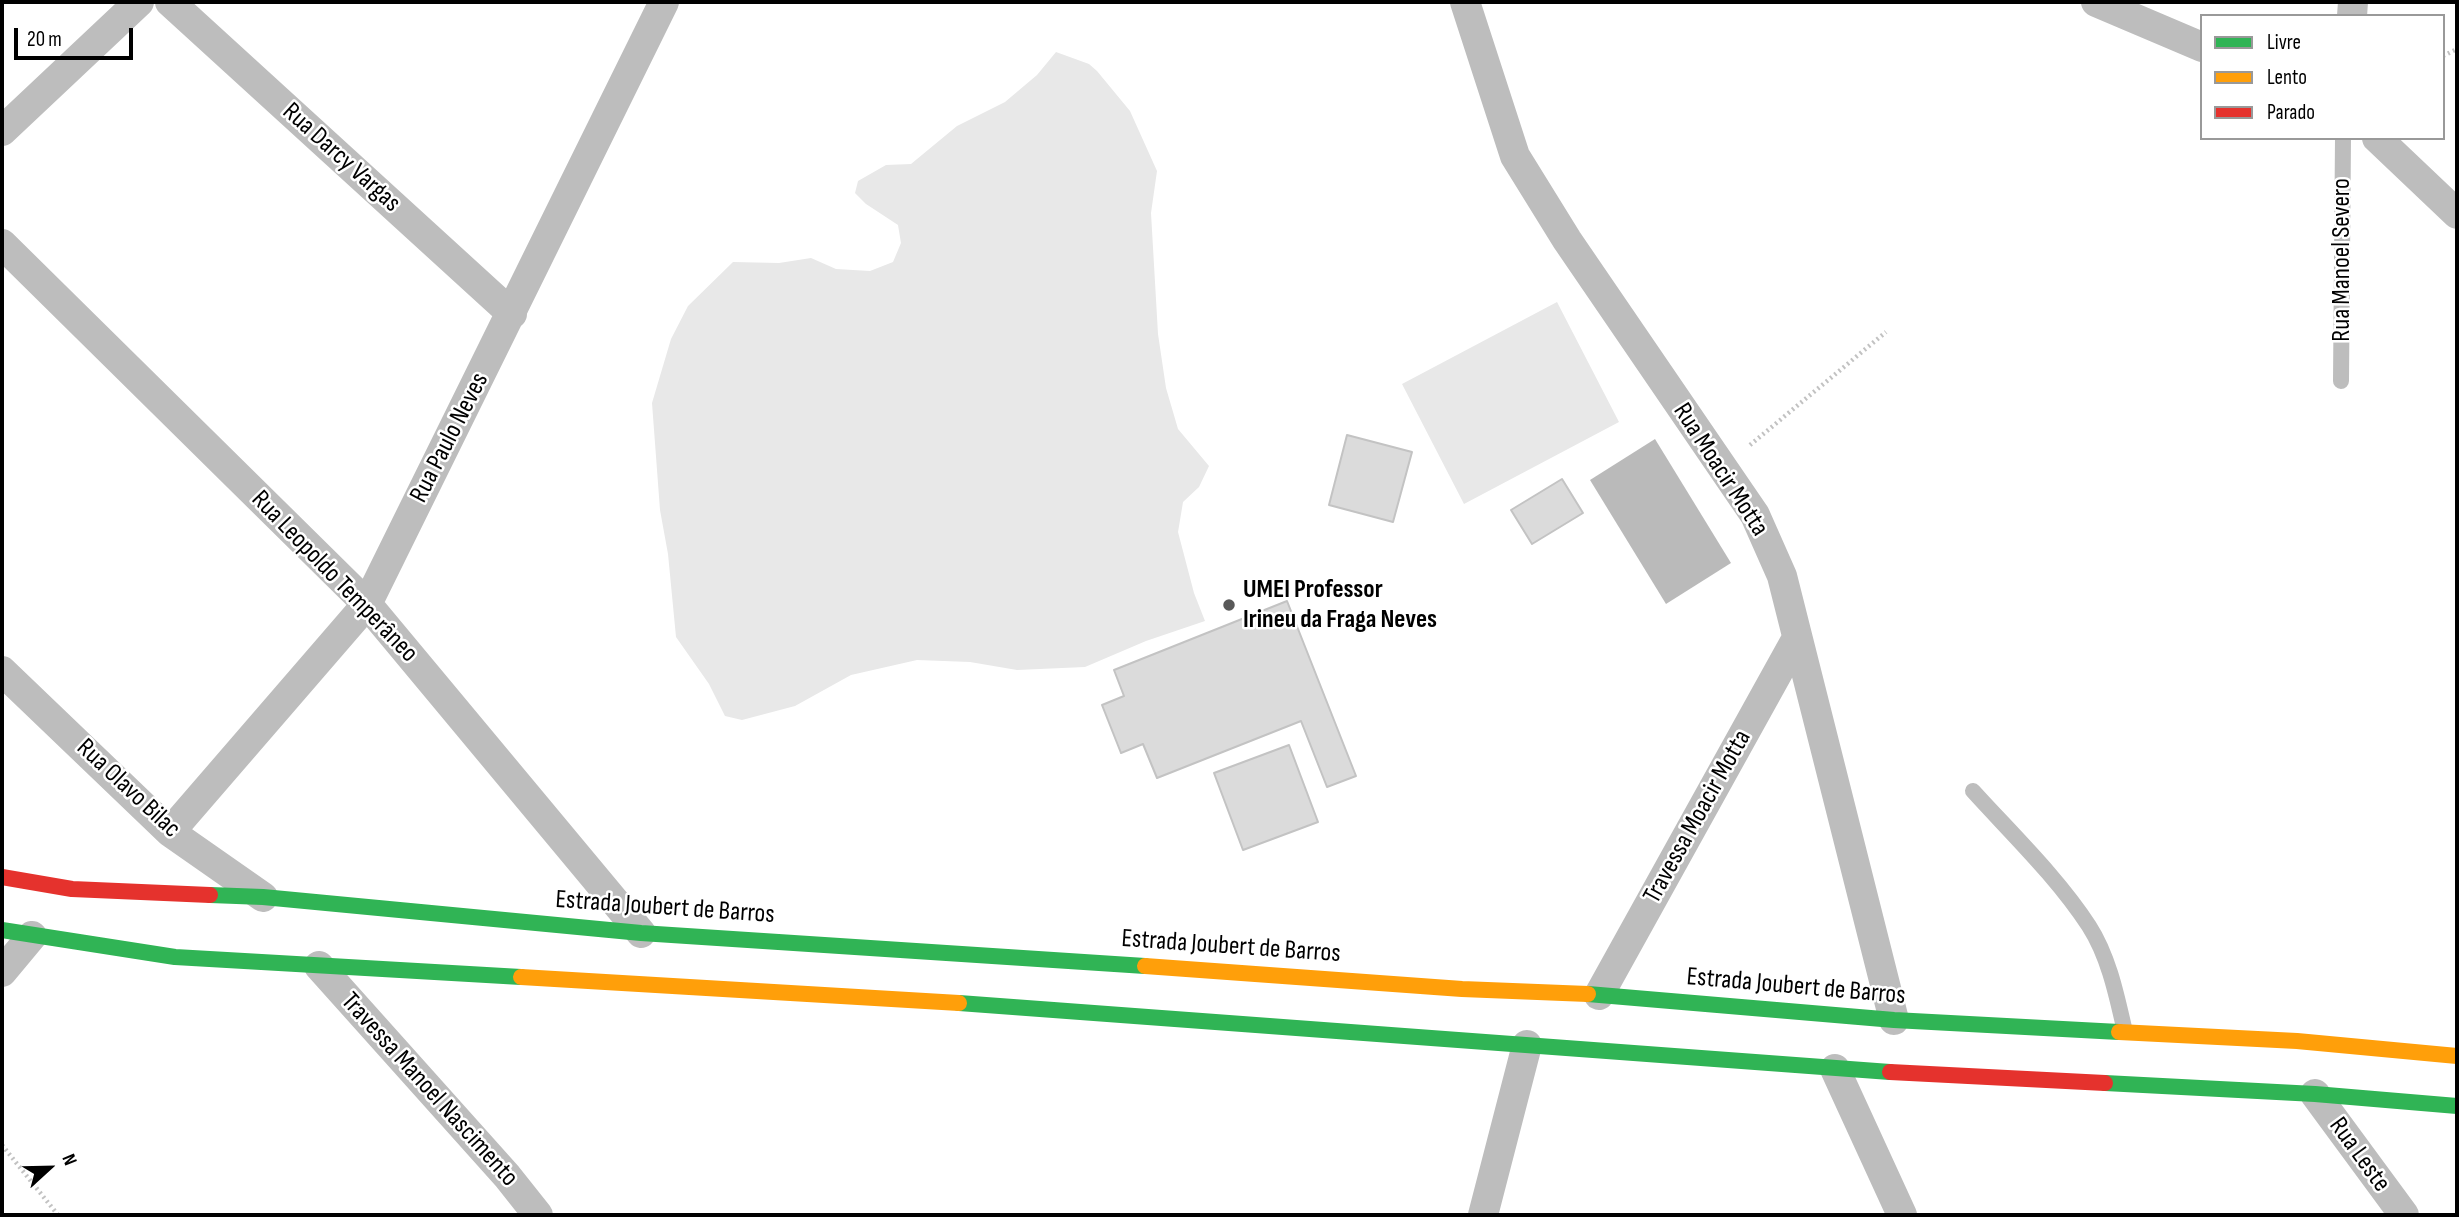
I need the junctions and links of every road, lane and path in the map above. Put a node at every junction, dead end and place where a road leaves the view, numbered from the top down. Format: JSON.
{"nodes":[{"id":1,"x":139,"y":2,"type":"edge"},
{"id":2,"x":170,"y":2,"type":"edge"},
{"id":3,"x":664,"y":2,"type":"edge"},
{"id":4,"x":1465,"y":2,"type":"edge"},
{"id":5,"x":2096,"y":2,"type":"edge"},
{"id":6,"x":2200,"y":46,"type":"edge"},
{"id":7,"x":2,"y":131,"type":"edge"},
{"id":8,"x":2343,"y":140,"type":"edge"},
{"id":9,"x":2379,"y":140,"type":"edge"},
{"id":10,"x":2457,"y":214,"type":"edge"},
{"id":11,"x":2,"y":244,"type":"edge"},
{"id":12,"x":512,"y":314,"type":"junction"},
{"id":13,"x":1886,"y":332,"type":"dead end"},
{"id":14,"x":2340,"y":381,"type":"dead end"},
{"id":15,"x":1722,"y":468,"type":"junction"},
{"id":16,"x":367,"y":604,"type":"junction"},
{"id":17,"x":1797,"y":638,"type":"junction"},
{"id":18,"x":2,"y":671,"type":"edge"},
{"id":19,"x":1973,"y":791,"type":"dead end"},
{"id":20,"x":170,"y":832,"type":"junction"},
{"id":21,"x":2,"y":877,"type":"edge"},
{"id":22,"x":263,"y":897,"type":"junction"},
{"id":23,"x":2,"y":930,"type":"edge"},
{"id":24,"x":641,"y":933,"type":"junction"},
{"id":25,"x":32,"y":936,"type":"junction"},
{"id":26,"x":319,"y":967,"type":"junction"},
{"id":27,"x":2,"y":972,"type":"edge"},
{"id":28,"x":1599,"y":995,"type":"junction"},
{"id":29,"x":1894,"y":1020,"type":"junction"},
{"id":30,"x":2125,"y":1032,"type":"junction"},
{"id":31,"x":1527,"y":1045,"type":"junction"},
{"id":32,"x":2457,"y":1056,"type":"edge"},
{"id":33,"x":1835,"y":1069,"type":"junction"},
{"id":34,"x":2315,"y":1094,"type":"junction"},
{"id":35,"x":2457,"y":1106,"type":"edge"},
{"id":36,"x":2,"y":1145,"type":"edge"},
{"id":37,"x":58,"y":1215,"type":"edge"},
{"id":38,"x":538,"y":1215,"type":"edge"},
{"id":39,"x":1483,"y":1215,"type":"edge"},
{"id":40,"x":1902,"y":1215,"type":"edge"},
{"id":41,"x":2404,"y":1215,"type":"edge"}],
"edges":[{"from":1,"to":7,"type":"street"},
{"from":2,"to":12,"type":"street","name":"Rua Darcy Vargas"},
{"from":3,"to":12,"type":"street","name":"Rua Paulo Neves"},
{"from":4,"to":15,"type":"street","name":"Rua Moacir Motta"},
{"from":5,"to":6,"type":"street"},
{"from":8,"to":14,"type":"lane","name":"Rua Manoel Severo"},
{"from":9,"to":10,"type":"street"},
{"from":11,"to":16,"type":"street","name":"Rua Leopoldo Temperâneo"},
{"from":12,"to":16,"type":"street","name":"Rua Paulo Neves"},
{"from":13,"to":15,"type":"path"},
{"from":15,"to":17,"type":"street","name":"Rua Moacir Motta"},
{"from":16,"to":20,"type":"street","name":"Rua Paulo Neves"},
{"from":16,"to":24,"type":"street","name":"Rua Leopoldo Temperâneo"},
{"from":17,"to":28,"type":"street","name":"Travessa Moacir Motta"},
{"from":17,"to":29,"type":"street","name":"Rua Moacir Motta"},
{"from":18,"to":20,"type":"street","name":"Rua Olavo Bilac"},
{"from":19,"to":30,"type":"lane"},
{"from":20,"to":22,"type":"street","name":"Rua Olavo Bilac"},
{"from":21,"to":22,"type":"main road","name":"Estrada Joubert de Barros"},
{"from":22,"to":24,"type":"main road","name":"Estrada Joubert de Barros"},
{"from":23,"to":25,"type":"main road"},
{"from":24,"to":28,"type":"main road","name":"Estrada Joubert de Barros"},
{"from":25,"to":26,"type":"main road"},
{"from":25,"to":27,"type":"street"},
{"from":26,"to":31,"type":"main road"},
{"from":26,"to":38,"type":"street","name":"Travessa Manoel Nascimento"},
{"from":28,"to":29,"type":"main road","name":"Estrada Joubert de Barros"},
{"from":29,"to":30,"type":"main road","name":"Estrada Joubert de Barros"},
{"from":30,"to":32,"type":"main road","name":"Estrada Joubert de Barros"},
{"from":31,"to":33,"type":"main road"},
{"from":31,"to":39,"type":"street"},
{"from":33,"to":34,"type":"main road"},
{"from":33,"to":40,"type":"street"},
{"from":34,"to":35,"type":"main road"},
{"from":34,"to":41,"type":"street","name":"Rua Leste"},
{"from":36,"to":37,"type":"path"}]}
